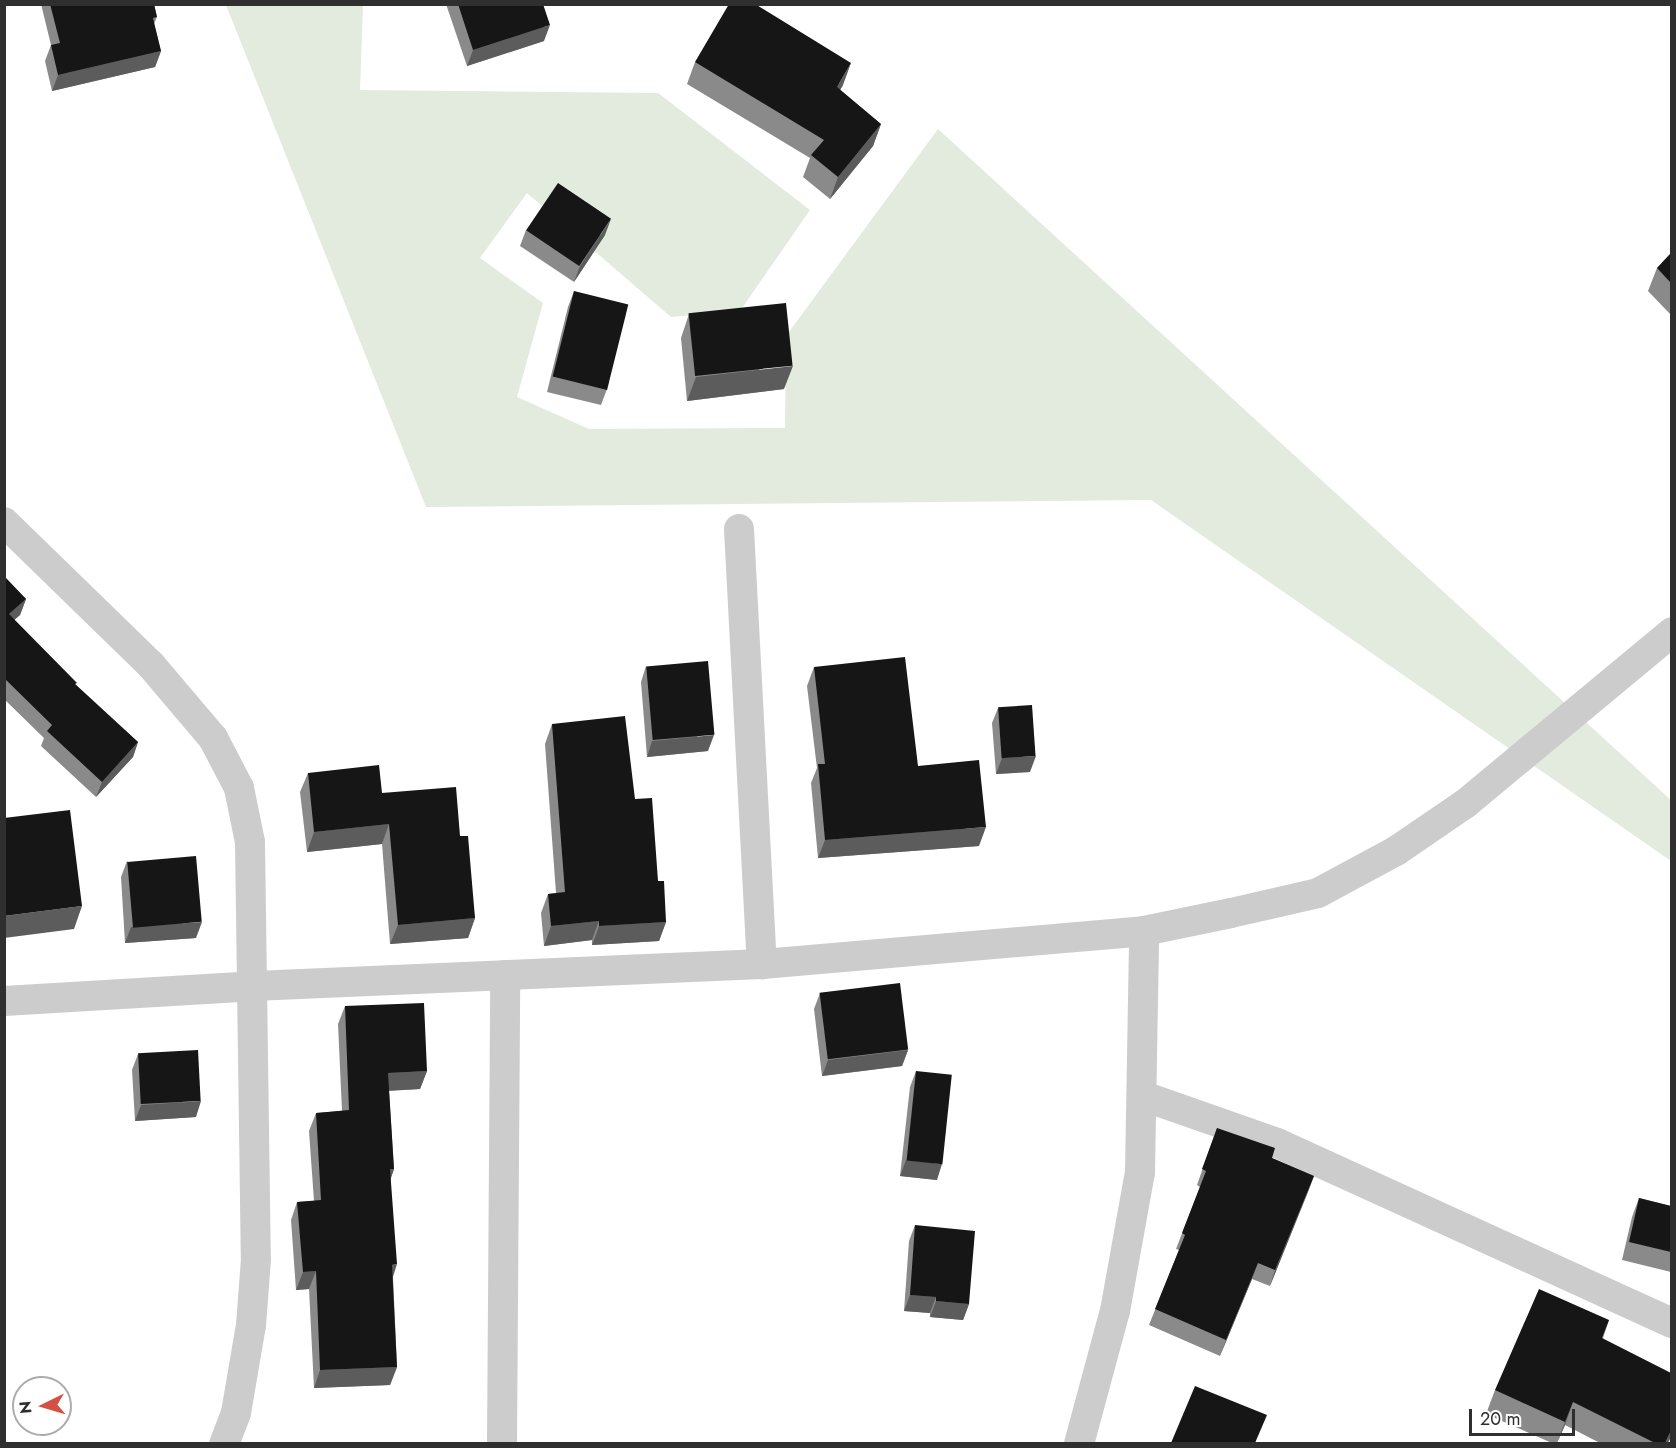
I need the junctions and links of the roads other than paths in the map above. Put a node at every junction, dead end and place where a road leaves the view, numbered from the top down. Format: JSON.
{"nodes":[{"id":1,"x":4,"y":522,"type":"edge"},
{"id":2,"x":739,"y":529,"type":"dead end"},
{"id":3,"x":1671,"y":632,"type":"edge"},
{"id":4,"x":1144,"y":931,"type":"junction"},
{"id":5,"x":762,"y":964,"type":"junction"},
{"id":6,"x":505,"y":975,"type":"junction"},
{"id":7,"x":252,"y":986,"type":"junction"},
{"id":8,"x":4,"y":1001,"type":"edge"},
{"id":9,"x":1143,"y":1096,"type":"junction"},
{"id":10,"x":1671,"y":1323,"type":"edge"},
{"id":11,"x":224,"y":1443,"type":"edge"},
{"id":12,"x":502,"y":1443,"type":"edge"},
{"id":13,"x":1079,"y":1443,"type":"edge"}],
"edges":[{"from":1,"to":7,"type":"street"},
{"from":2,"to":5,"type":"street"},
{"from":3,"to":4,"type":"street"},
{"from":4,"to":5,"type":"street"},
{"from":4,"to":9,"type":"street"},
{"from":5,"to":6,"type":"street"},
{"from":6,"to":7,"type":"street"},
{"from":6,"to":12,"type":"street"},
{"from":7,"to":8,"type":"street"},
{"from":7,"to":11,"type":"street"},
{"from":9,"to":10,"type":"street"},
{"from":9,"to":13,"type":"street"}]}
